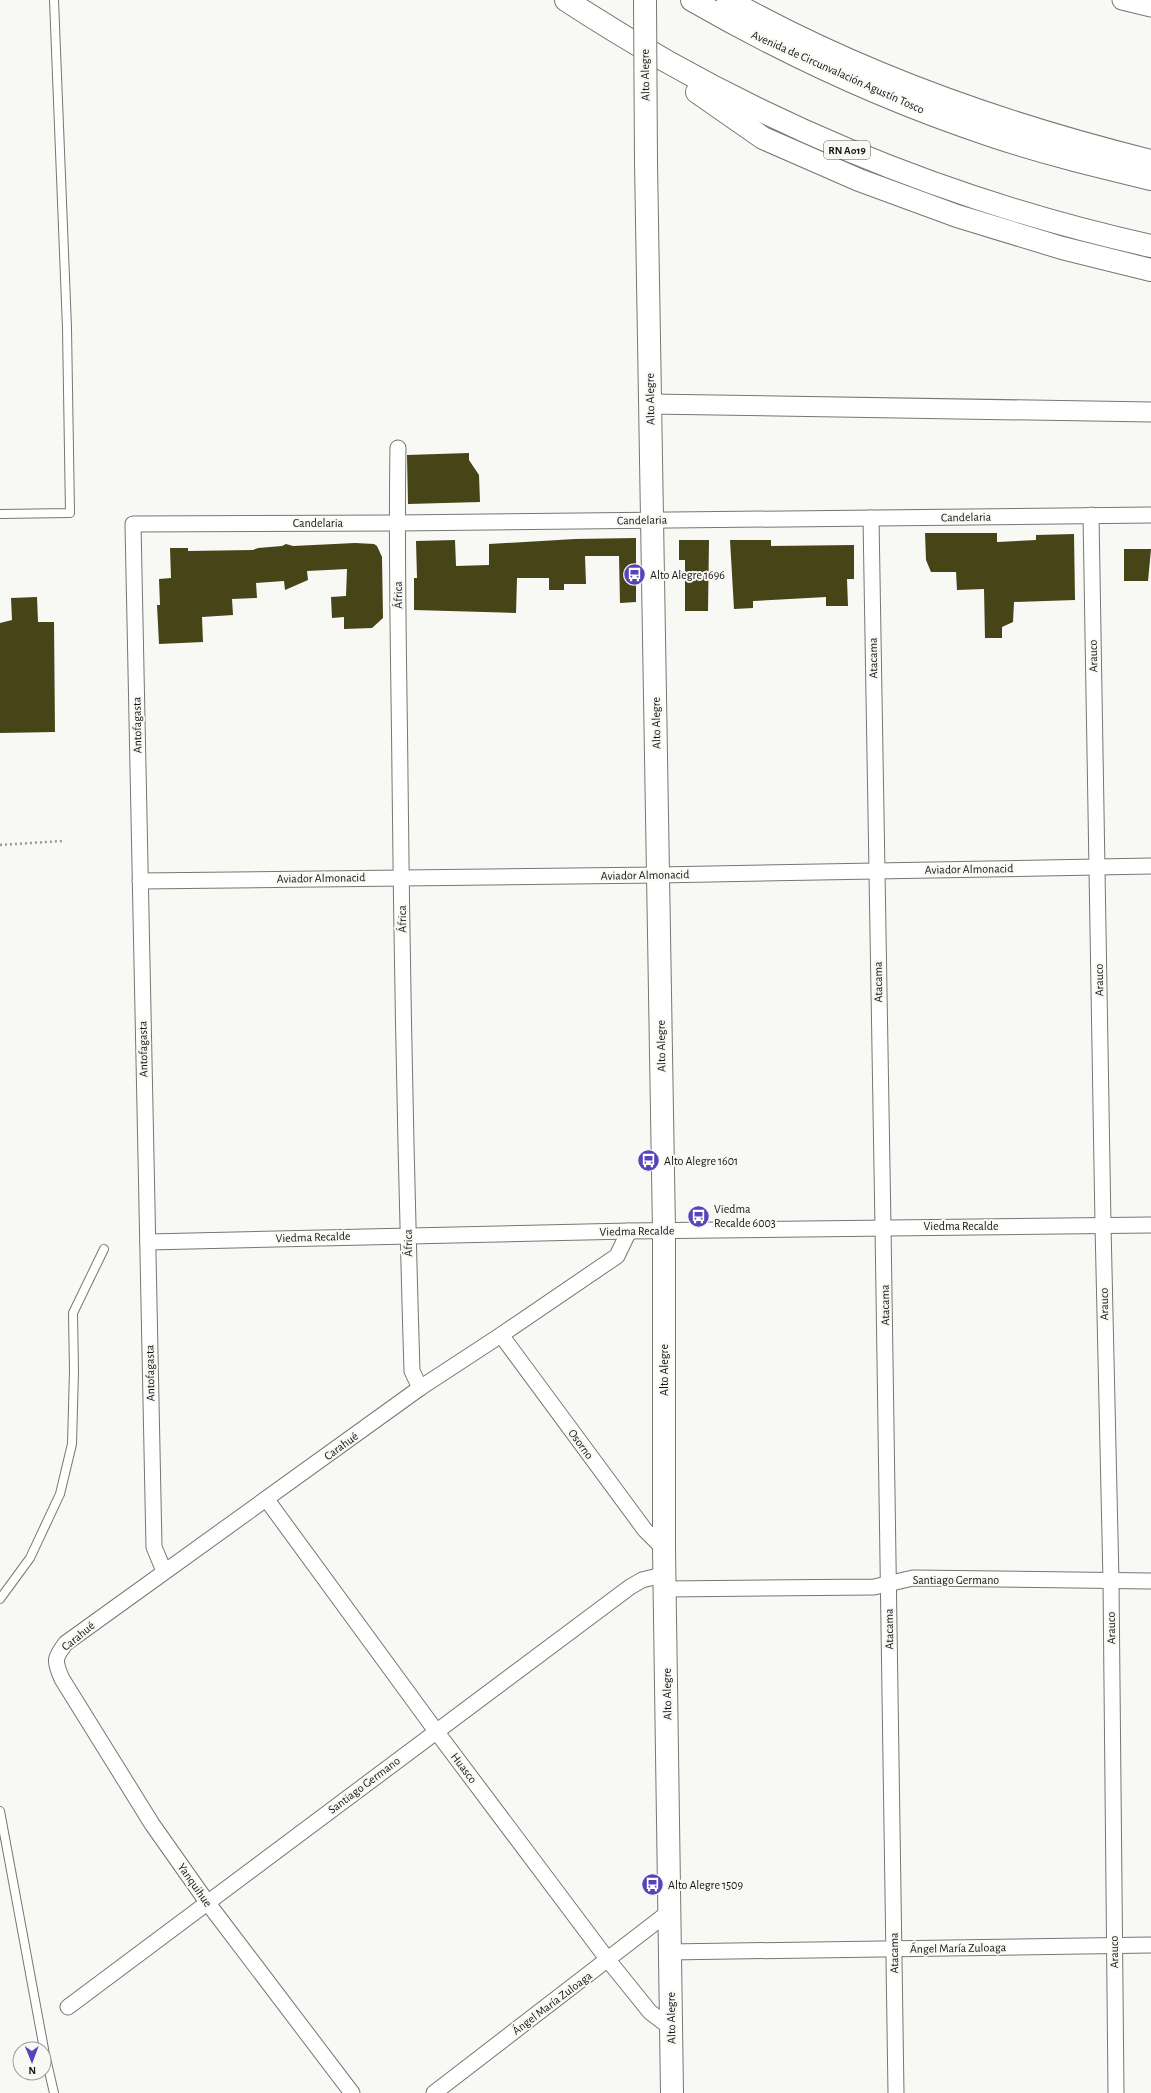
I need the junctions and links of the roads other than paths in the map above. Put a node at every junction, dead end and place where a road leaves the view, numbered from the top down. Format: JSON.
{"nodes":[{"id":1,"x":54,"y":0,"type":"edge"},
{"id":2,"x":566,"y":0,"type":"edge"},
{"id":3,"x":645,"y":0,"type":"edge"},
{"id":4,"x":692,"y":0,"type":"edge"},
{"id":5,"x":728,"y":0,"type":"edge"},
{"id":6,"x":1122,"y":0,"type":"edge"},
{"id":7,"x":1151,"y":8,"type":"edge"},
{"id":8,"x":608,"y":28,"type":"junction"},
{"id":9,"x":1151,"y":161,"type":"edge"},
{"id":10,"x":1151,"y":179,"type":"edge"},
{"id":11,"x":1151,"y":246,"type":"edge"},
{"id":12,"x":1151,"y":270,"type":"edge"},
{"id":13,"x":650,"y":404,"type":"junction"},
{"id":14,"x":1151,"y":412,"type":"edge"},
{"id":15,"x":398,"y":448,"type":"dead end"},
{"id":16,"x":0,"y":514,"type":"edge"},
{"id":17,"x":1091,"y":515,"type":"junction"},
{"id":18,"x":1151,"y":515,"type":"edge"},
{"id":19,"x":870,"y":518,"type":"junction"},
{"id":20,"x":653,"y":520,"type":"junction"},
{"id":21,"x":397,"y":523,"type":"junction"},
{"id":22,"x":133,"y":524,"type":"joint"},
{"id":23,"x":1151,"y":866,"type":"edge"},
{"id":24,"x":1097,"y":867,"type":"junction"},
{"id":25,"x":876,"y":870,"type":"junction"},
{"id":26,"x":658,"y":875,"type":"junction"},
{"id":27,"x":401,"y":877,"type":"junction"},
{"id":28,"x":140,"y":881,"type":"junction"},
{"id":29,"x":1103,"y":1225,"type":"junction"},
{"id":30,"x":1151,"y":1225,"type":"edge"},
{"id":31,"x":883,"y":1227,"type":"junction"},
{"id":32,"x":664,"y":1230,"type":"junction"},
{"id":33,"x":630,"y":1231,"type":"junction"},
{"id":34,"x":408,"y":1235,"type":"junction"},
{"id":35,"x":148,"y":1242,"type":"junction"},
{"id":36,"x":104,"y":1249,"type":"dead end"},
{"id":37,"x":501,"y":1335,"type":"junction"},
{"id":38,"x":420,"y":1388,"type":"junction"},
{"id":39,"x":267,"y":1500,"type":"junction"},
{"id":40,"x":664,"y":1549,"type":"junction"},
{"id":41,"x":164,"y":1571,"type":"junction"},
{"id":42,"x":1111,"y":1581,"type":"junction"},
{"id":43,"x":1151,"y":1581,"type":"edge"},
{"id":44,"x":666,"y":1582,"type":"junction"},
{"id":45,"x":888,"y":1583,"type":"junction"},
{"id":46,"x":0,"y":1599,"type":"edge"},
{"id":47,"x":55,"y":1665,"type":"joint"},
{"id":48,"x":436,"y":1731,"type":"junction"},
{"id":49,"x":0,"y":1811,"type":"edge"},
{"id":50,"x":207,"y":1902,"type":"junction"},
{"id":51,"x":669,"y":1912,"type":"junction"},
{"id":52,"x":1151,"y":1945,"type":"edge"},
{"id":53,"x":1114,"y":1946,"type":"junction"},
{"id":54,"x":894,"y":1949,"type":"junction"},
{"id":55,"x":670,"y":1952,"type":"junction"},
{"id":56,"x":608,"y":1960,"type":"junction"},
{"id":57,"x":68,"y":2007,"type":"dead end"},
{"id":58,"x":671,"y":2028,"type":"junction"},
{"id":59,"x":42,"y":2041,"type":"edge"},
{"id":60,"x":51,"y":2081,"type":"edge"},
{"id":61,"x":54,"y":2093,"type":"edge"},
{"id":62,"x":352,"y":2093,"type":"edge"},
{"id":63,"x":434,"y":2093,"type":"edge"},
{"id":64,"x":672,"y":2093,"type":"edge"},
{"id":65,"x":896,"y":2093,"type":"edge"},
{"id":66,"x":1116,"y":2093,"type":"edge"}],
"edges":[{"from":1,"to":16,"type":"lane"},
{"from":2,"to":8,"type":"main road","number":"RN A019"},
{"from":3,"to":13,"type":"main road","name":"Alto Alegre","bridge":true},
{"from":4,"to":10,"type":"main road","name":"Avenida de Circunvalación Agustín Tosco"},
{"from":5,"to":9,"type":"main road"},
{"from":6,"to":7,"type":"street"},
{"from":8,"to":11,"type":"main road","number":"RN A019"},
{"from":8,"to":12,"type":"main road"},
{"from":13,"to":14,"type":"street"},
{"from":13,"to":20,"type":"main road","name":"Alto Alegre"},
{"from":15,"to":21,"type":"street","name":"África"},
{"from":17,"to":18,"type":"street","name":"Candelaria"},
{"from":17,"to":19,"type":"street","name":"Candelaria"},
{"from":17,"to":24,"type":"street","name":"Arauco"},
{"from":19,"to":20,"type":"street","name":"Candelaria"},
{"from":19,"to":25,"type":"street","name":"Atacama"},
{"from":20,"to":21,"type":"street","name":"Candelaria"},
{"from":20,"to":26,"type":"main road","name":"Alto Alegre"},
{"from":21,"to":22,"type":"street","name":"Candelaria"},
{"from":21,"to":27,"type":"street","name":"África"},
{"from":22,"to":28,"type":"street","name":"Antofagasta"},
{"from":23,"to":24,"type":"street","name":"Aviador Almonacid"},
{"from":24,"to":25,"type":"street","name":"Aviador Almonacid"},
{"from":24,"to":29,"type":"street","name":"Arauco"},
{"from":25,"to":26,"type":"street","name":"Aviador Almonacid"},
{"from":25,"to":31,"type":"street","name":"Atacama"},
{"from":26,"to":27,"type":"street","name":"Aviador Almonacid"},
{"from":26,"to":32,"type":"main road","name":"Alto Alegre"},
{"from":27,"to":28,"type":"street","name":"Aviador Almonacid"},
{"from":27,"to":34,"type":"street","name":"África"},
{"from":28,"to":35,"type":"street","name":"Antofagasta"},
{"from":29,"to":30,"type":"street","name":"Viedma Recalde"},
{"from":29,"to":31,"type":"street","name":"Viedma Recalde"},
{"from":29,"to":42,"type":"street","name":"Arauco"},
{"from":31,"to":32,"type":"street","name":"Viedma Recalde"},
{"from":31,"to":45,"type":"street","name":"Atacama"},
{"from":32,"to":33,"type":"street","name":"Viedma Recalde"},
{"from":32,"to":40,"type":"main road","name":"Alto Alegre"},
{"from":33,"to":34,"type":"street","name":"Viedma Recalde"},
{"from":33,"to":37,"type":"street","name":"Carahué"},
{"from":34,"to":35,"type":"street","name":"Viedma Recalde"},
{"from":34,"to":38,"type":"street","name":"África"},
{"from":35,"to":41,"type":"street","name":"Antofagasta"},
{"from":36,"to":46,"type":"lane"},
{"from":37,"to":38,"type":"street","name":"Carahué"},
{"from":37,"to":40,"type":"street","name":"Osorno"},
{"from":38,"to":39,"type":"street","name":"Carahué"},
{"from":39,"to":41,"type":"street","name":"Carahué"},
{"from":39,"to":48,"type":"street","name":"Huasco"},
{"from":40,"to":44,"type":"main road","name":"Alto Alegre"},
{"from":41,"to":47,"type":"street","name":"Carahué"},
{"from":42,"to":43,"type":"street","name":"Santiago Germano"},
{"from":42,"to":45,"type":"street","name":"Santiago Germano"},
{"from":42,"to":53,"type":"street","name":"Arauco"},
{"from":44,"to":45,"type":"street","name":"Santiago Germano"},
{"from":44,"to":48,"type":"street","name":"Santiago Germano"},
{"from":44,"to":51,"type":"main road","name":"Alto Alegre"},
{"from":45,"to":54,"type":"street","name":"Atacama"},
{"from":47,"to":50,"type":"street","name":"Yanquihue"},
{"from":48,"to":50,"type":"street","name":"Santiago Germano"},
{"from":48,"to":56,"type":"street","name":"Huasco"},
{"from":49,"to":59,"type":"lane"},
{"from":50,"to":57,"type":"street","name":"Santiago Germano"},
{"from":50,"to":62,"type":"street","name":"Yanquihue"},
{"from":51,"to":55,"type":"main road","name":"Alto Alegre"},
{"from":51,"to":56,"type":"street","name":"Ángel María Zuloaga"},
{"from":52,"to":53,"type":"street","name":"Ángel María Zuloaga"},
{"from":53,"to":54,"type":"street","name":"Ángel María Zuloaga"},
{"from":53,"to":66,"type":"street","name":"Arauco"},
{"from":54,"to":55,"type":"street","name":"Ángel María Zuloaga"},
{"from":54,"to":65,"type":"street","name":"Atacama"},
{"from":55,"to":58,"type":"main road","name":"Alto Alegre"},
{"from":56,"to":58,"type":"street","name":"Huasco"},
{"from":56,"to":63,"type":"street","name":"Ángel María Zuloaga"},
{"from":58,"to":64,"type":"main road","name":"Alto Alegre"},
{"from":60,"to":61,"type":"lane"}]}
